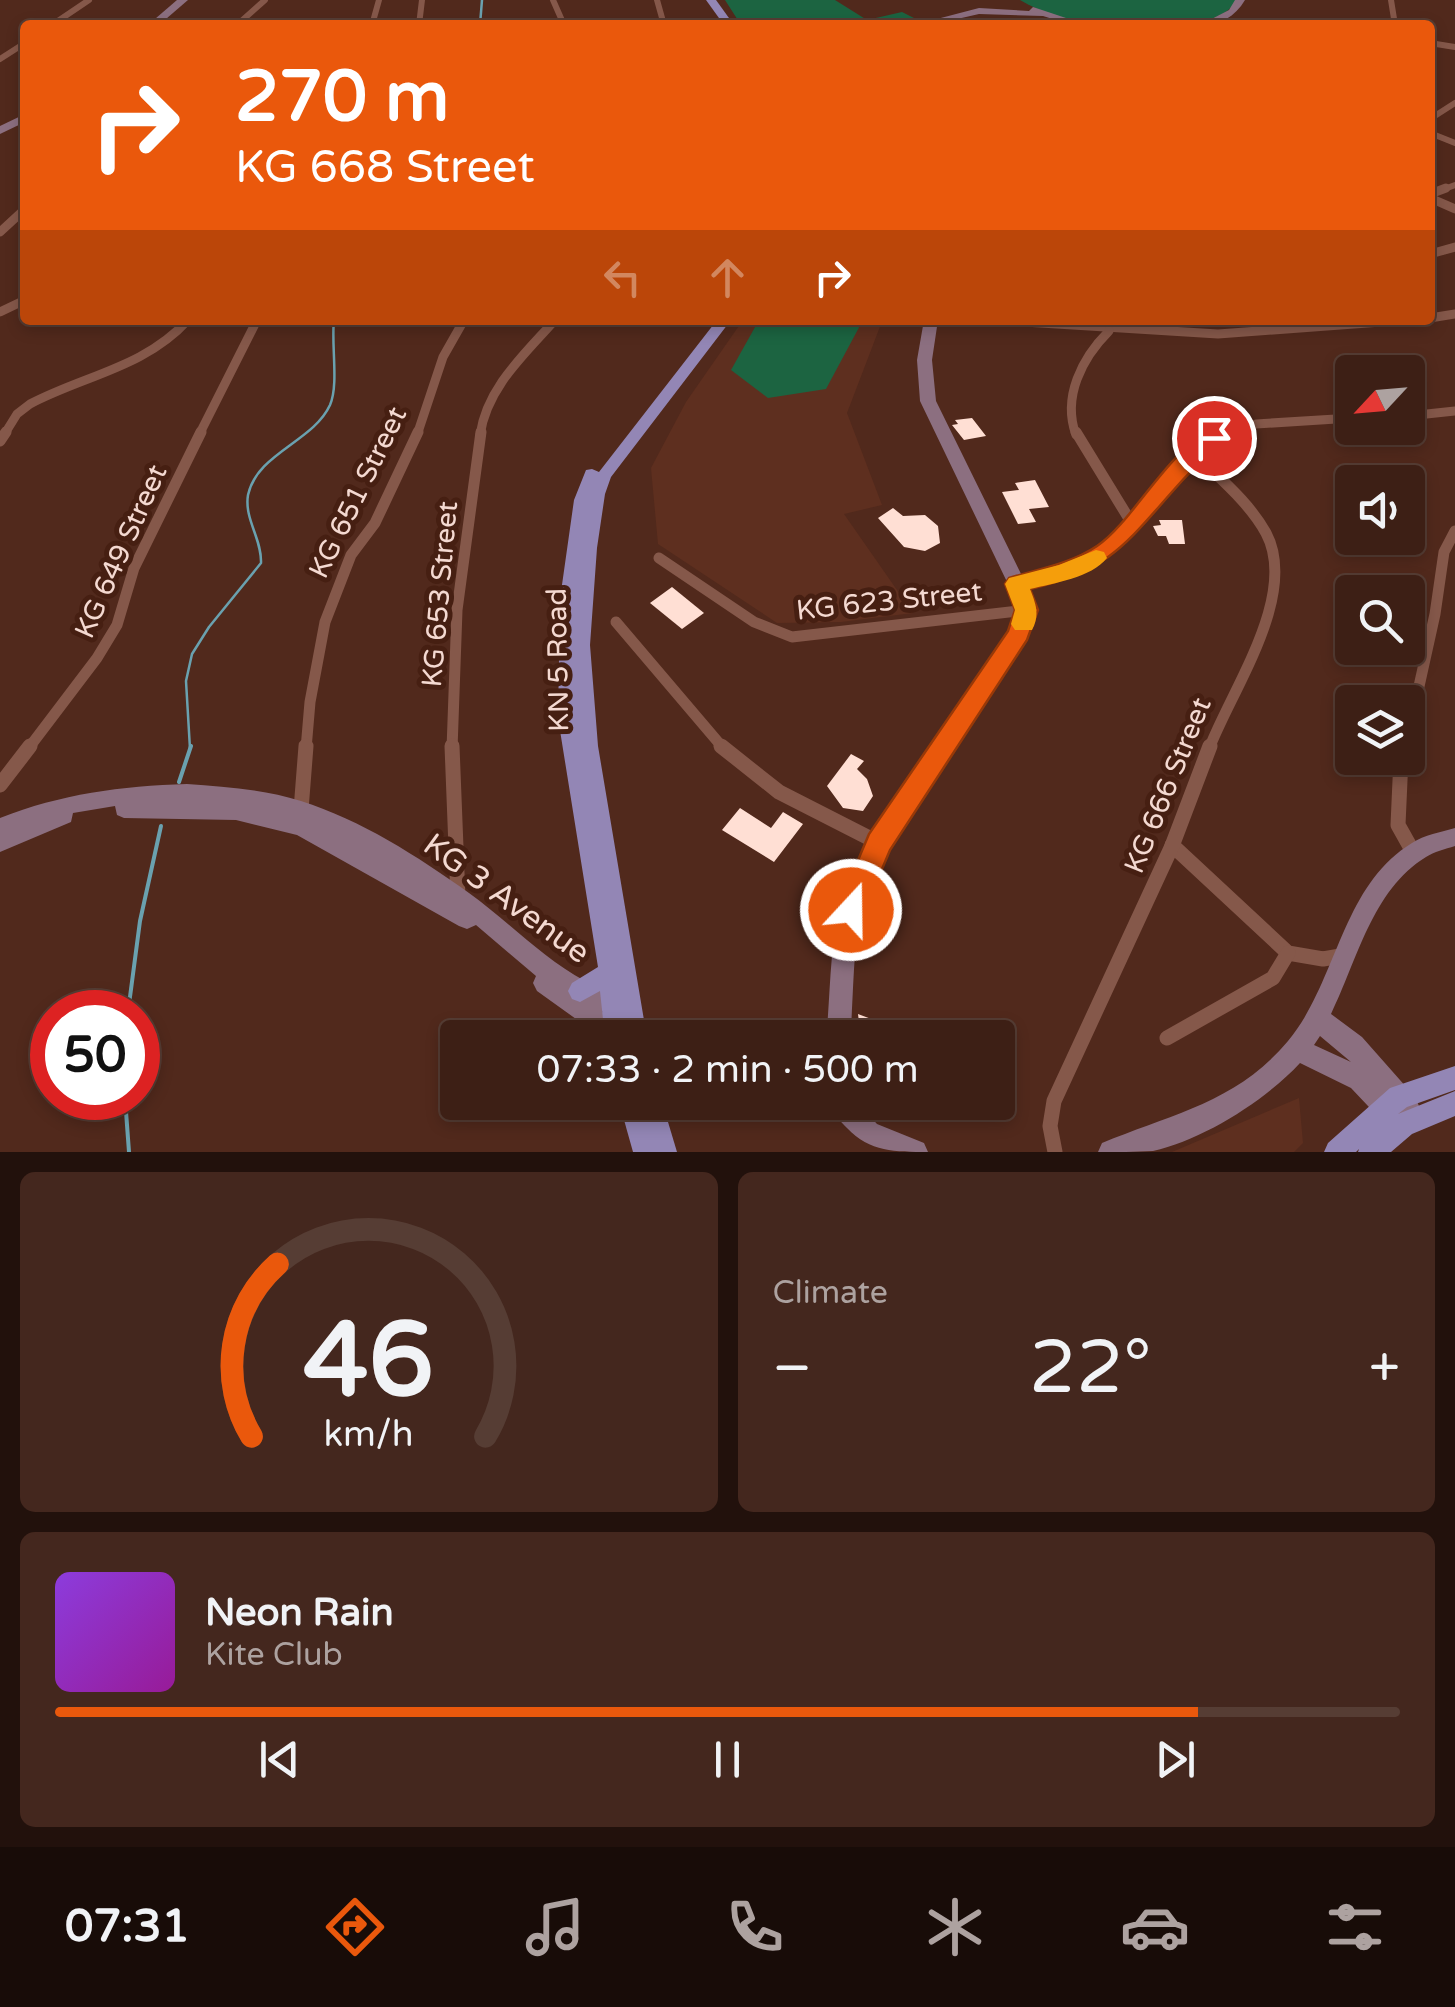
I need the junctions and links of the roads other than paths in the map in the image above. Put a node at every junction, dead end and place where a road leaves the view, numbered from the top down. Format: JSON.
{"nodes":[{"id":1,"x":89,"y":0,"type":"edge"},
{"id":2,"x":184,"y":0,"type":"edge"},
{"id":3,"x":192,"y":0,"type":"edge"},
{"id":4,"x":266,"y":0,"type":"edge"},
{"id":5,"x":986,"y":0,"type":"edge"},
{"id":6,"x":1015,"y":0,"type":"edge"},
{"id":7,"x":1240,"y":0,"type":"edge"},
{"id":8,"x":1042,"y":14,"type":"junction"},
{"id":9,"x":59,"y":20,"type":"edge"},
{"id":10,"x":160,"y":20,"type":"edge"},
{"id":11,"x":170,"y":20,"type":"edge"},
{"id":12,"x":240,"y":20,"type":"edge"},
{"id":13,"x":924,"y":20,"type":"edge"},
{"id":14,"x":938,"y":20,"type":"edge"},
{"id":15,"x":1064,"y":20,"type":"edge"},
{"id":16,"x":1216,"y":20,"type":"edge"},
{"id":17,"x":20,"y":214,"type":"edge"},
{"id":18,"x":0,"y":232,"type":"edge"},
{"id":19,"x":184,"y":325,"type":"edge"},
{"id":20,"x":254,"y":325,"type":"edge"},
{"id":21,"x":461,"y":325,"type":"edge"},
{"id":22,"x":550,"y":325,"type":"edge"},
{"id":23,"x":707,"y":325,"type":"edge"},
{"id":24,"x":720,"y":325,"type":"edge"},
{"id":25,"x":930,"y":325,"type":"edge"},
{"id":26,"x":1043,"y":325,"type":"edge"},
{"id":27,"x":1352,"y":325,"type":"edge"},
{"id":28,"x":1074,"y":328,"type":"junction"},
{"id":29,"x":1111,"y":330,"type":"junction"},
{"id":30,"x":1090,"y":350,"type":"junction"},
{"id":31,"x":1455,"y":412,"type":"edge"},
{"id":32,"x":1425,"y":415,"type":"edge"},
{"id":33,"x":1335,"y":419,"type":"edge"},
{"id":34,"x":0,"y":440,"type":"edge"},
{"id":35,"x":1194,"y":454,"type":"junction"},
{"id":36,"x":1131,"y":522,"type":"junction"},
{"id":37,"x":1455,"y":531,"type":"edge"},
{"id":38,"x":659,"y":558,"type":"dead end"},
{"id":39,"x":1017,"y":584,"type":"junction"},
{"id":40,"x":1026,"y":610,"type":"junction"},
{"id":41,"x":616,"y":622,"type":"dead end"},
{"id":42,"x":1419,"y":685,"type":"edge"},
{"id":43,"x":1400,"y":775,"type":"edge"},
{"id":44,"x":0,"y":785,"type":"edge"},
{"id":45,"x":301,"y":810,"type":"junction"},
{"id":46,"x":0,"y":828,"type":"edge"},
{"id":47,"x":1455,"y":837,"type":"edge"},
{"id":48,"x":0,"y":842,"type":"edge"},
{"id":49,"x":879,"y":843,"type":"junction"},
{"id":50,"x":1172,"y":845,"type":"junction"},
{"id":51,"x":1412,"y":850,"type":"junction"},
{"id":52,"x":458,"y":898,"type":"junction"},
{"id":53,"x":1288,"y":953,"type":"junction"},
{"id":54,"x":1346,"y":955,"type":"junction"},
{"id":55,"x":610,"y":972,"type":"junction"},
{"id":56,"x":580,"y":991,"type":"junction"},
{"id":57,"x":1318,"y":1018,"type":"junction"},
{"id":58,"x":594,"y":1020,"type":"edge"},
{"id":59,"x":621,"y":1020,"type":"edge"},
{"id":60,"x":624,"y":1020,"type":"edge"},
{"id":61,"x":625,"y":1020,"type":"edge"},
{"id":62,"x":840,"y":1020,"type":"edge"},
{"id":63,"x":1167,"y":1038,"type":"dead end"},
{"id":64,"x":1297,"y":1050,"type":"junction"},
{"id":65,"x":1455,"y":1078,"type":"edge"},
{"id":66,"x":1455,"y":1103,"type":"edge"},
{"id":67,"x":1401,"y":1112,"type":"junction"},
{"id":68,"x":636,"y":1120,"type":"edge"},
{"id":69,"x":654,"y":1120,"type":"edge"},
{"id":70,"x":856,"y":1120,"type":"edge"},
{"id":71,"x":646,"y":1152,"type":"edge"},
{"id":72,"x":664,"y":1152,"type":"edge"},
{"id":73,"x":916,"y":1152,"type":"edge"},
{"id":74,"x":1055,"y":1152,"type":"edge"},
{"id":75,"x":1111,"y":1152,"type":"edge"},
{"id":76,"x":1337,"y":1152,"type":"edge"},
{"id":77,"x":1370,"y":1152,"type":"edge"}],
"edges":[{"from":1,"to":9,"type":"street"},
{"from":2,"to":10,"type":"main road"},
{"from":3,"to":11,"type":"main road"},
{"from":4,"to":12,"type":"street"},
{"from":5,"to":13,"type":"main road"},
{"from":6,"to":8,"type":"main road"},
{"from":7,"to":16,"type":"main road"},
{"from":8,"to":14,"type":"main road"},
{"from":8,"to":15,"type":"main road"},
{"from":17,"to":18,"type":"street"},
{"from":19,"to":34,"type":"street"},
{"from":20,"to":44,"type":"street","name":"KG 649 Street"},
{"from":21,"to":45,"type":"street","name":"KG 651 Street"},
{"from":22,"to":52,"type":"street","name":"KG 653 Street"},
{"from":23,"to":55,"type":"main road","name":"KN 5 Road"},
{"from":24,"to":61,"type":"main road","name":"KN 5 Road"},
{"from":25,"to":39,"type":"main road"},
{"from":26,"to":28,"type":"street"},
{"from":27,"to":29,"type":"street"},
{"from":28,"to":29,"type":"street"},
{"from":28,"to":30,"type":"street"},
{"from":29,"to":30,"type":"street"},
{"from":30,"to":36,"type":"street"},
{"from":31,"to":32,"type":"street"},
{"from":33,"to":35,"type":"street"},
{"from":35,"to":36,"type":"street"},
{"from":35,"to":50,"type":"street","name":"KG 666 Street"},
{"from":36,"to":39,"type":"street"},
{"from":37,"to":42,"type":"street"},
{"from":38,"to":40,"type":"street","name":"KG 623 Street"},
{"from":39,"to":40,"type":"main road"},
{"from":40,"to":49,"type":"main road"},
{"from":41,"to":49,"type":"street"},
{"from":43,"to":51,"type":"street"},
{"from":45,"to":46,"type":"main road","name":"KG 3 Avenue"},
{"from":45,"to":52,"type":"main road","name":"KG 3 Avenue"},
{"from":47,"to":51,"type":"main road"},
{"from":48,"to":58,"type":"main road","name":"KG 3 Avenue"},
{"from":49,"to":62,"type":"main road"},
{"from":50,"to":53,"type":"street"},
{"from":50,"to":74,"type":"street","name":"KG 666 Street"},
{"from":51,"to":54,"type":"main road"},
{"from":52,"to":56,"type":"main road","name":"KG 3 Avenue"},
{"from":53,"to":54,"type":"street"},
{"from":53,"to":63,"type":"street"},
{"from":54,"to":57,"type":"main road"},
{"from":55,"to":56,"type":"main road"},
{"from":55,"to":60,"type":"main road","name":"KN 5 Road"},
{"from":56,"to":59,"type":"main road","name":"KG 3 Avenue"},
{"from":57,"to":64,"type":"main road"},
{"from":57,"to":67,"type":"main road"},
{"from":64,"to":67,"type":"main road"},
{"from":64,"to":75,"type":"main road"},
{"from":65,"to":67,"type":"main road"},
{"from":66,"to":67,"type":"main road"},
{"from":67,"to":76,"type":"main road"},
{"from":67,"to":77,"type":"main road"},
{"from":68,"to":71,"type":"main road"},
{"from":69,"to":72,"type":"main road"},
{"from":70,"to":73,"type":"main road"}]}
